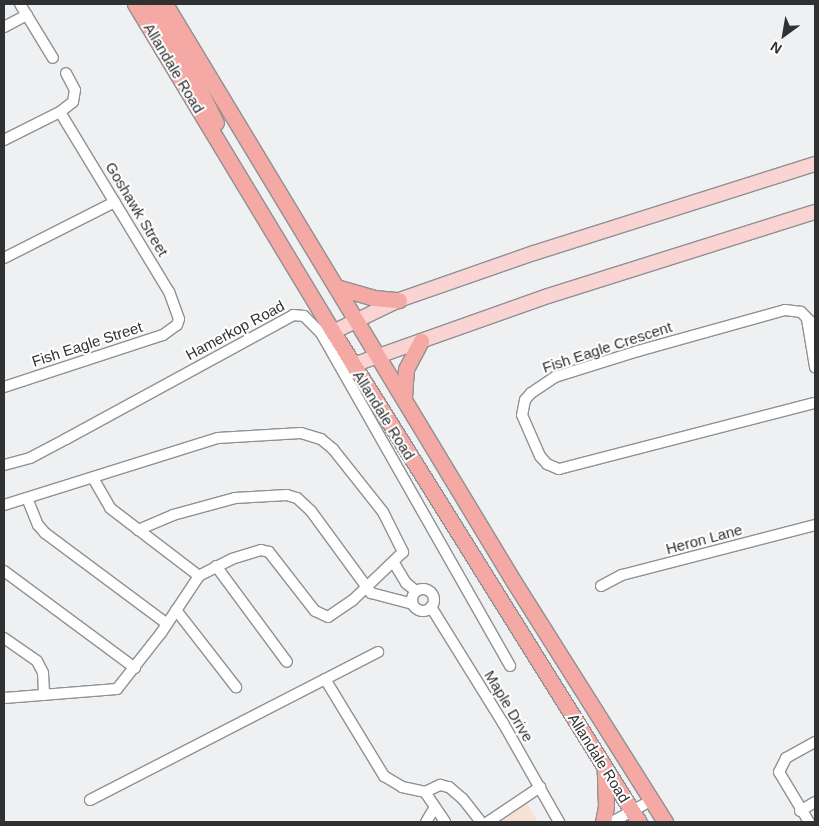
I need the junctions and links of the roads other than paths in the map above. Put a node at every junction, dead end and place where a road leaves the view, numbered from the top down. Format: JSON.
{"nodes":[{"id":1,"x":20,"y":4,"type":"edge"},
{"id":2,"x":135,"y":4,"type":"edge"},
{"id":3,"x":152,"y":4,"type":"edge"},
{"id":4,"x":165,"y":4,"type":"edge"},
{"id":5,"x":172,"y":4,"type":"edge"},
{"id":6,"x":27,"y":15,"type":"junction"},
{"id":7,"x":4,"y":27,"type":"edge"},
{"id":8,"x":197,"y":56,"type":"junction"},
{"id":9,"x":53,"y":58,"type":"dead end"},
{"id":10,"x":66,"y":73,"type":"dead end"},
{"id":11,"x":60,"y":112,"type":"junction"},
{"id":12,"x":4,"y":140,"type":"edge"},
{"id":13,"x":815,"y":164,"type":"edge"},
{"id":14,"x":235,"y":170,"type":"junction"},
{"id":15,"x":114,"y":202,"type":"junction"},
{"id":16,"x":815,"y":212,"type":"edge"},
{"id":17,"x":4,"y":258,"type":"edge"},
{"id":18,"x":336,"y":287,"type":"junction"},
{"id":19,"x":399,"y":300,"type":"junction"},
{"id":20,"x":357,"y":321,"type":"junction"},
{"id":21,"x":811,"y":323,"type":"edge"},
{"id":22,"x":177,"y":325,"type":"joint"},
{"id":23,"x":332,"y":332,"type":"junction"},
{"id":24,"x":811,"y":333,"type":"edge"},
{"id":25,"x":421,"y":341,"type":"junction"},
{"id":26,"x":378,"y":356,"type":"junction"},
{"id":27,"x":353,"y":364,"type":"junction"},
{"id":28,"x":815,"y":367,"type":"edge"},
{"id":29,"x":4,"y":387,"type":"edge"},
{"id":30,"x":404,"y":397,"type":"junction"},
{"id":31,"x":815,"y":403,"type":"edge"},
{"id":32,"x":4,"y":465,"type":"edge"},
{"id":33,"x":94,"y":478,"type":"junction"},
{"id":34,"x":26,"y":498,"type":"junction"},
{"id":35,"x":4,"y":505,"type":"edge"},
{"id":36,"x":815,"y":525,"type":"edge"},
{"id":37,"x":138,"y":530,"type":"junction"},
{"id":38,"x":394,"y":563,"type":"junction"},
{"id":39,"x":216,"y":566,"type":"junction"},
{"id":40,"x":4,"y":570,"type":"edge"},
{"id":41,"x":199,"y":576,"type":"junction"},
{"id":42,"x":601,"y":586,"type":"dead end"},
{"id":43,"x":366,"y":588,"type":"junction"},
{"id":44,"x":416,"y":591,"type":"junction"},
{"id":45,"x":413,"y":604,"type":"junction"},
{"id":46,"x":431,"y":607,"type":"junction"},
{"id":47,"x":176,"y":610,"type":"junction"},
{"id":48,"x":167,"y":624,"type":"junction"},
{"id":49,"x":4,"y":638,"type":"edge"},
{"id":50,"x":378,"y":652,"type":"dead end"},
{"id":51,"x":287,"y":662,"type":"dead end"},
{"id":52,"x":510,"y":666,"type":"dead end"},
{"id":53,"x":135,"y":668,"type":"junction"},
{"id":54,"x":325,"y":679,"type":"junction"},
{"id":55,"x":236,"y":687,"type":"dead end"},
{"id":56,"x":44,"y":695,"type":"junction"},
{"id":57,"x":4,"y":698,"type":"edge"},
{"id":58,"x":815,"y":742,"type":"edge"},
{"id":59,"x":604,"y":766,"type":"junction"},
{"id":60,"x":540,"y":787,"type":"junction"},
{"id":61,"x":425,"y":792,"type":"junction"},
{"id":62,"x":90,"y":800,"type":"dead end"},
{"id":63,"x":652,"y":800,"type":"junction"},
{"id":64,"x":815,"y":802,"type":"edge"},
{"id":65,"x":435,"y":807,"type":"junction"},
{"id":66,"x":800,"y":811,"type":"junction"},
{"id":67,"x":636,"y":817,"type":"edge"},
{"id":68,"x":426,"y":822,"type":"edge"},
{"id":69,"x":446,"y":822,"type":"edge"},
{"id":70,"x":481,"y":822,"type":"edge"},
{"id":71,"x":488,"y":822,"type":"edge"},
{"id":72,"x":559,"y":822,"type":"edge"},
{"id":73,"x":603,"y":822,"type":"edge"},
{"id":74,"x":612,"y":822,"type":"edge"},
{"id":75,"x":665,"y":822,"type":"edge"},
{"id":76,"x":809,"y":822,"type":"edge"}],
"edges":[{"from":1,"to":6,"type":"street"},
{"from":2,"to":14,"type":"main road","name":"Allandale Road"},
{"from":3,"to":14,"type":"main road"},
{"from":4,"to":8,"type":"main road","name":"Allandale Road"},
{"from":5,"to":8,"type":"main road"},
{"from":6,"to":7,"type":"street"},
{"from":6,"to":9,"type":"street"},
{"from":8,"to":18,"type":"main road","name":"Allandale Road"},
{"from":10,"to":11,"type":"street"},
{"from":11,"to":12,"type":"street"},
{"from":11,"to":15,"type":"street","name":"Goshawk Street"},
{"from":13,"to":19,"type":"street"},
{"from":14,"to":23,"type":"main road","name":"Allandale Road"},
{"from":15,"to":17,"type":"street"},
{"from":15,"to":22,"type":"street","name":"Goshawk Street"},
{"from":16,"to":25,"type":"street"},
{"from":18,"to":19,"type":"main road"},
{"from":18,"to":20,"type":"main road","name":"Allandale Road"},
{"from":19,"to":20,"type":"street"},
{"from":20,"to":23,"type":"street"},
{"from":20,"to":26,"type":"main road","name":"Allandale Road"},
{"from":21,"to":24,"type":"street","name":"Fish Eagle Crescent"},
{"from":21,"to":31,"type":"street","name":"Fish Eagle Crescent"},
{"from":22,"to":29,"type":"street","name":"Fish Eagle Street"},
{"from":23,"to":27,"type":"main road","name":"Allandale Road"},
{"from":24,"to":28,"type":"street","name":"Fish Eagle Crescent"},
{"from":25,"to":26,"type":"street"},
{"from":25,"to":30,"type":"main road"},
{"from":26,"to":27,"type":"street"},
{"from":26,"to":30,"type":"main road","name":"Allandale Road"},
{"from":27,"to":59,"type":"main road","name":"Allandale Road"},
{"from":30,"to":63,"type":"main road","name":"Allandale Road"},
{"from":32,"to":52,"type":"street","name":"Hamerkop Road"},
{"from":33,"to":34,"type":"street"},
{"from":33,"to":37,"type":"street"},
{"from":33,"to":38,"type":"street"},
{"from":34,"to":35,"type":"street"},
{"from":34,"to":48,"type":"street"},
{"from":36,"to":42,"type":"street","name":"Heron Lane"},
{"from":37,"to":41,"type":"street"},
{"from":37,"to":43,"type":"street"},
{"from":38,"to":43,"type":"street"},
{"from":38,"to":44,"type":"street"},
{"from":39,"to":41,"type":"street"},
{"from":39,"to":43,"type":"street"},
{"from":39,"to":51,"type":"street"},
{"from":40,"to":53,"type":"street"},
{"from":41,"to":47,"type":"street"},
{"from":43,"to":45,"type":"street"},
{"from":44,"to":45,"type":"street"},
{"from":44,"to":46,"type":"street"},
{"from":45,"to":46,"type":"street"},
{"from":46,"to":60,"type":"street","name":"Maple Drive"},
{"from":47,"to":48,"type":"street"},
{"from":47,"to":55,"type":"street"},
{"from":48,"to":53,"type":"street"},
{"from":49,"to":56,"type":"street"},
{"from":50,"to":54,"type":"street"},
{"from":53,"to":56,"type":"street"},
{"from":54,"to":61,"type":"street"},
{"from":54,"to":62,"type":"street"},
{"from":56,"to":57,"type":"street"},
{"from":58,"to":66,"type":"street"},
{"from":59,"to":67,"type":"main road","name":"Allandale Road"},
{"from":59,"to":73,"type":"main road"},
{"from":60,"to":71,"type":"street"},
{"from":60,"to":72,"type":"street","name":"Maple Drive"},
{"from":61,"to":65,"type":"street"},
{"from":61,"to":70,"type":"street"},
{"from":63,"to":67,"type":"street"},
{"from":63,"to":75,"type":"main road","name":"Allandale Road"},
{"from":64,"to":66,"type":"street"},
{"from":65,"to":68,"type":"street"},
{"from":65,"to":69,"type":"street"},
{"from":66,"to":76,"type":"street"},
{"from":67,"to":74,"type":"street"}]}
